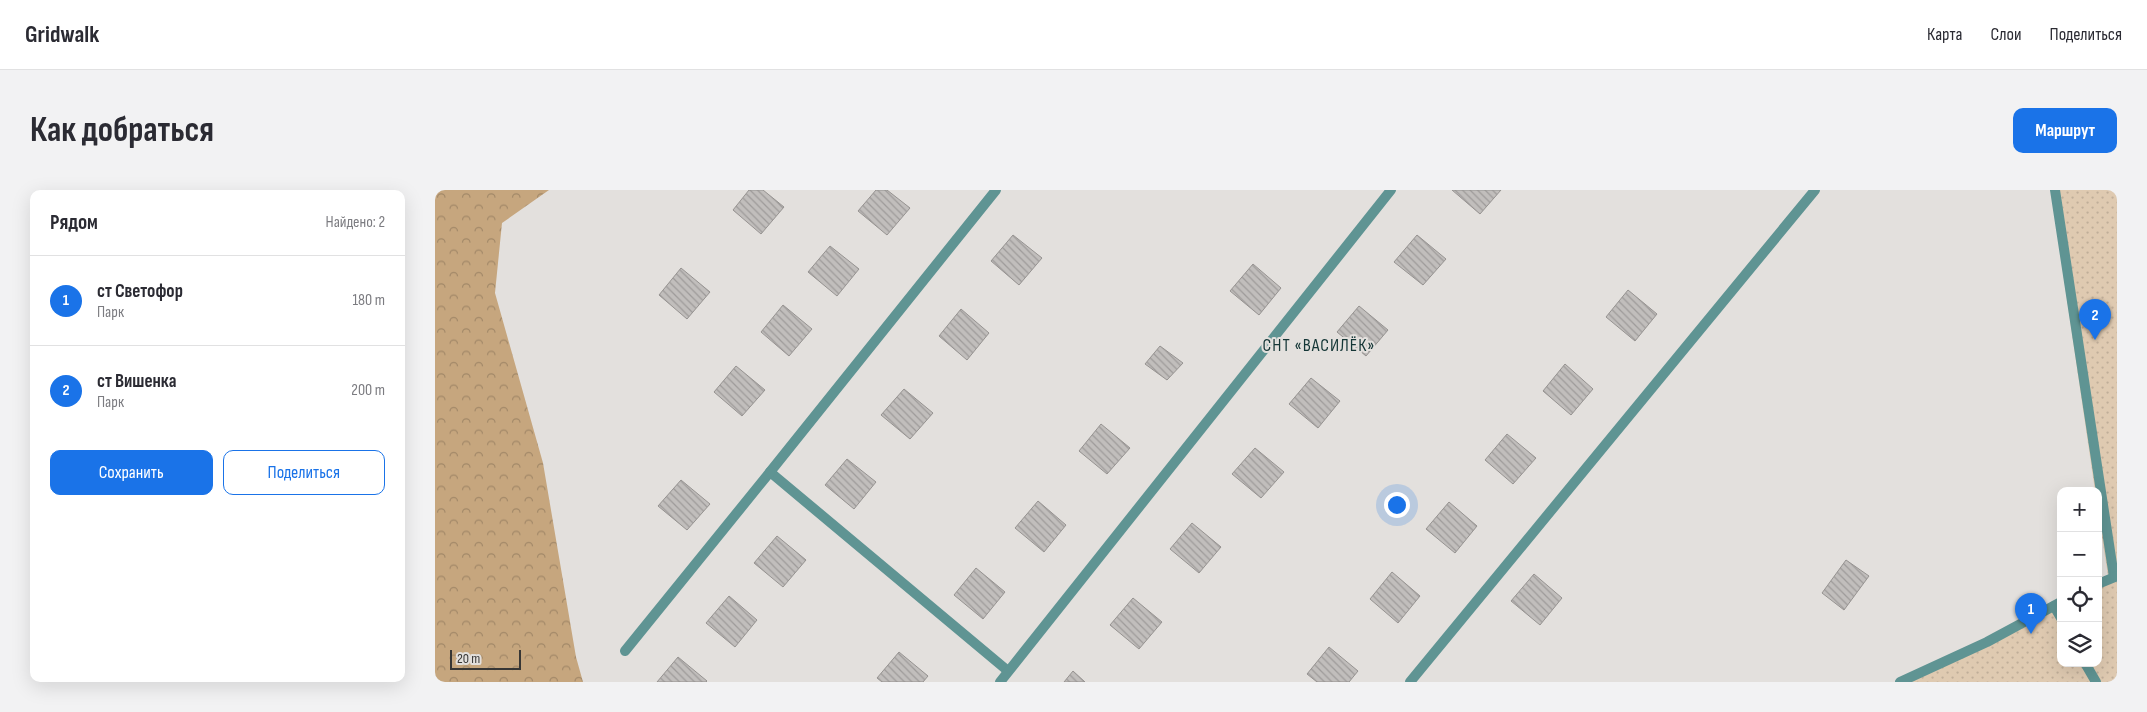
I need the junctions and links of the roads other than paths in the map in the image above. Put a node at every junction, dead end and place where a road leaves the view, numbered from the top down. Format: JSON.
{"nodes":[{"id":1,"x":997,"y":190,"type":"edge"},
{"id":2,"x":1391,"y":190,"type":"edge"},
{"id":3,"x":1815,"y":190,"type":"edge"},
{"id":4,"x":2055,"y":190,"type":"edge"},
{"id":5,"x":770,"y":472,"type":"junction"},
{"id":6,"x":2115,"y":577,"type":"edge"},
{"id":7,"x":2102,"y":582,"type":"edge"},
{"id":8,"x":2057,"y":604,"type":"edge"},
{"id":9,"x":625,"y":651,"type":"dead end"},
{"id":10,"x":2087,"y":667,"type":"edge"},
{"id":11,"x":1008,"y":671,"type":"junction"},
{"id":12,"x":1000,"y":682,"type":"edge"},
{"id":13,"x":1410,"y":682,"type":"edge"},
{"id":14,"x":1899,"y":682,"type":"edge"},
{"id":15,"x":2095,"y":682,"type":"edge"}],
"edges":[{"from":1,"to":5,"type":"street"},
{"from":2,"to":11,"type":"street"},
{"from":3,"to":13,"type":"street"},
{"from":4,"to":6,"type":"street"},
{"from":5,"to":9,"type":"street"},
{"from":5,"to":11,"type":"street"},
{"from":6,"to":7,"type":"street"},
{"from":8,"to":14,"type":"street"},
{"from":10,"to":15,"type":"street"},
{"from":11,"to":12,"type":"street"}]}
